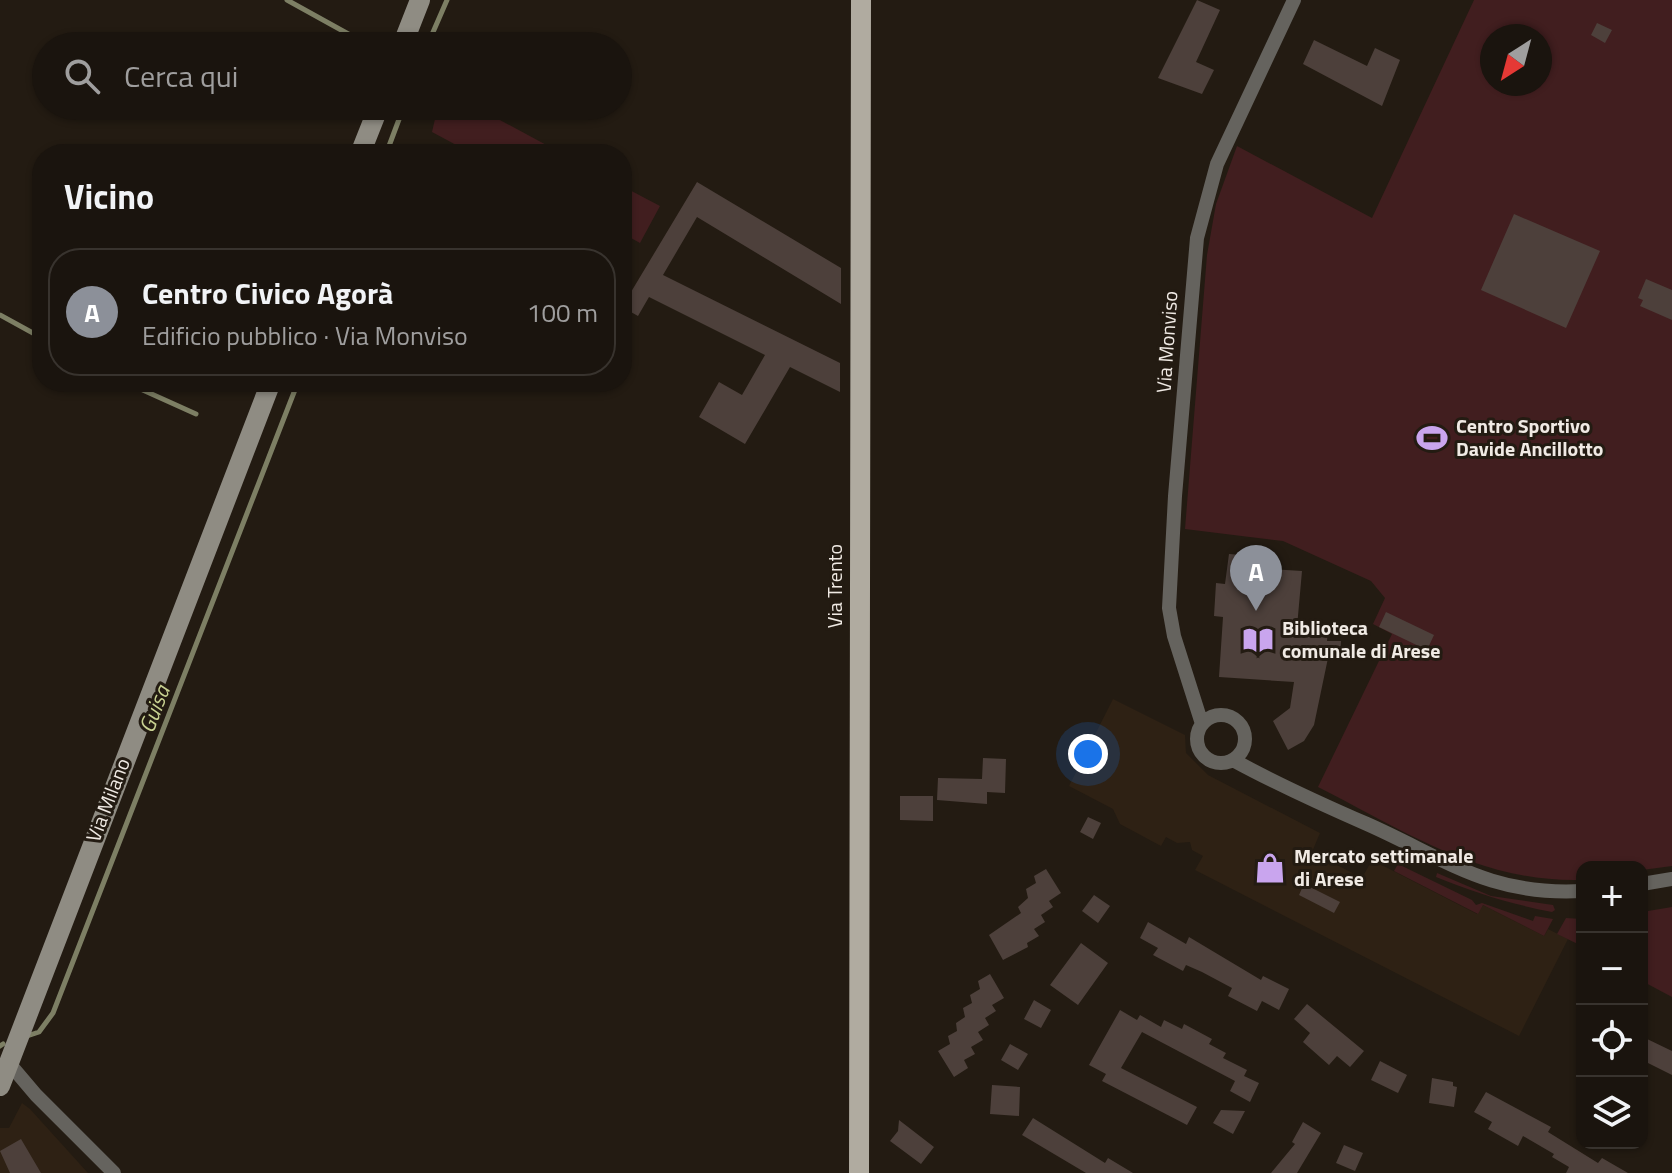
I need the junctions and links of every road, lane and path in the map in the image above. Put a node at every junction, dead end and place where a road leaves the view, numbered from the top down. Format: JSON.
{"nodes":[{"id":1,"x":420,"y":0,"type":"edge"},
{"id":2,"x":861,"y":0,"type":"edge"},
{"id":3,"x":1294,"y":0,"type":"edge"},
{"id":4,"x":407,"y":32,"type":"edge"},
{"id":5,"x":373,"y":120,"type":"edge"},
{"id":6,"x":364,"y":144,"type":"edge"},
{"id":7,"x":267,"y":392,"type":"edge"},
{"id":8,"x":1207,"y":720,"type":"junction"},
{"id":9,"x":1237,"y":756,"type":"junction"},
{"id":10,"x":1672,"y":879,"type":"edge"},
{"id":11,"x":1648,"y":883,"type":"edge"},
{"id":12,"x":1576,"y":891,"type":"edge"},
{"id":13,"x":8,"y":1062,"type":"junction"},
{"id":14,"x":0,"y":1086,"type":"edge"},
{"id":15,"x":114,"y":1173,"type":"edge"},
{"id":16,"x":859,"y":1173,"type":"edge"}],
"edges":[{"from":1,"to":4,"type":"street"},
{"from":2,"to":16,"type":"main road","name":"Via Trento"},
{"from":3,"to":8,"type":"street","name":"Via Monviso"},
{"from":5,"to":6,"type":"street"},
{"from":7,"to":13,"type":"street","name":"Via Milano"},
{"from":8,"to":9,"type":"street"},
{"from":8,"to":9,"type":"street"},
{"from":9,"to":12,"type":"street"},
{"from":10,"to":11,"type":"street"},
{"from":13,"to":14,"type":"street","name":"Via Milano"},
{"from":13,"to":15,"type":"street"}]}
